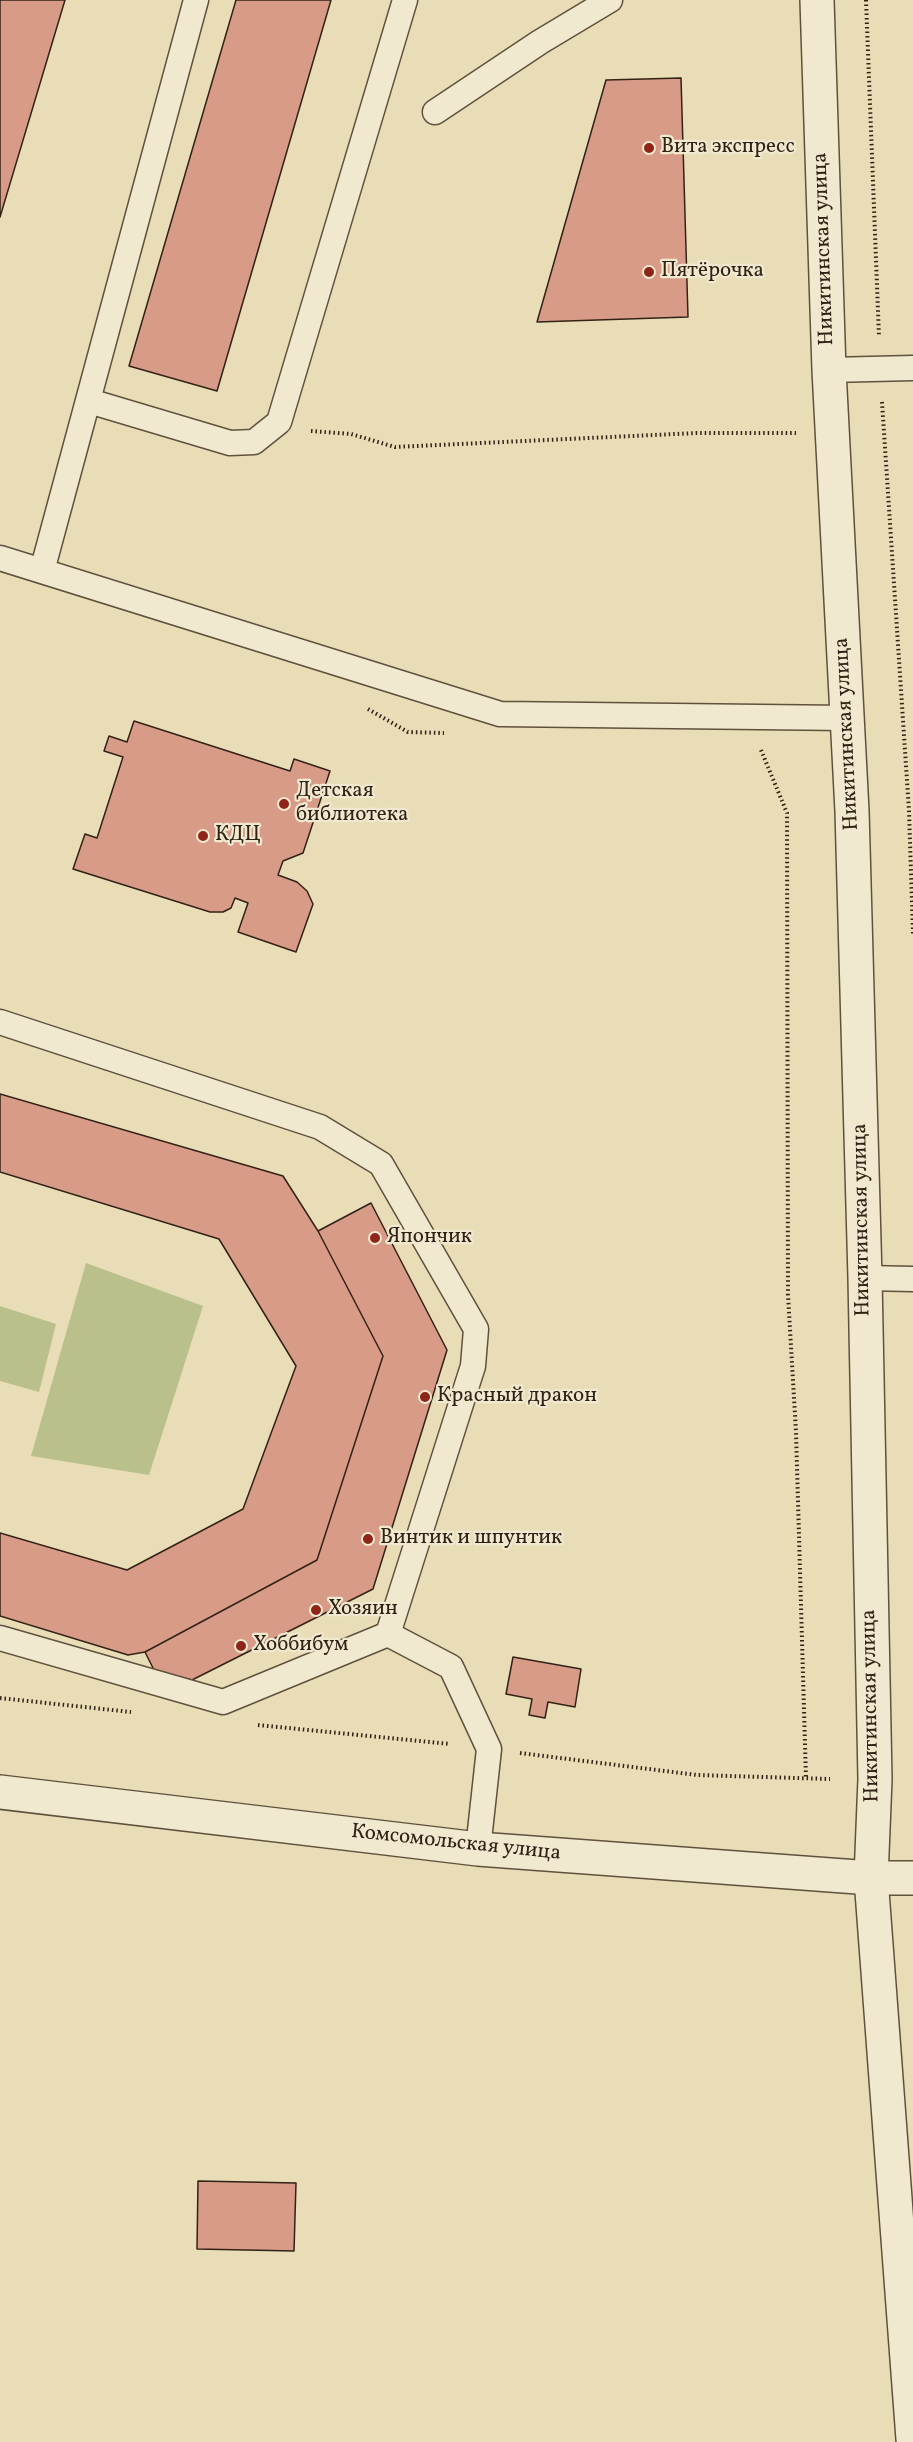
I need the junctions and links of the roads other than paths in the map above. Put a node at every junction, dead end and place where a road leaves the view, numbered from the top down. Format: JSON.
{"nodes":[{"id":1,"x":196,"y":0,"type":"edge"},
{"id":2,"x":405,"y":0,"type":"edge"},
{"id":3,"x":610,"y":0,"type":"edge"},
{"id":4,"x":817,"y":0,"type":"edge"},
{"id":5,"x":435,"y":112,"type":"dead end"},
{"id":6,"x":913,"y":368,"type":"edge"},
{"id":7,"x":829,"y":370,"type":"junction"},
{"id":8,"x":89,"y":401,"type":"junction"},
{"id":9,"x":0,"y":558,"type":"edge"},
{"id":10,"x":42,"y":571,"type":"junction"},
{"id":11,"x":847,"y":718,"type":"junction"},
{"id":12,"x":0,"y":1022,"type":"edge"},
{"id":13,"x":865,"y":1278,"type":"junction"},
{"id":14,"x":913,"y":1279,"type":"edge"},
{"id":15,"x":388,"y":1634,"type":"junction"},
{"id":16,"x":0,"y":1638,"type":"edge"},
{"id":17,"x":0,"y":1792,"type":"edge"},
{"id":18,"x":478,"y":1849,"type":"junction"},
{"id":19,"x":871,"y":1878,"type":"junction"},
{"id":20,"x":913,"y":1878,"type":"edge"},
{"id":21,"x":913,"y":2439,"type":"edge"}],
"edges":[{"from":1,"to":8,"type":"lane"},
{"from":2,"to":8,"type":"lane"},
{"from":3,"to":5,"type":"lane"},
{"from":4,"to":7,"type":"street","name":"Никитинская улица"},
{"from":6,"to":7,"type":"lane"},
{"from":7,"to":11,"type":"street","name":"Никитинская улица"},
{"from":8,"to":10,"type":"lane"},
{"from":9,"to":10,"type":"lane"},
{"from":10,"to":11,"type":"lane"},
{"from":11,"to":13,"type":"street","name":"Никитинская улица"},
{"from":12,"to":15,"type":"lane"},
{"from":13,"to":14,"type":"lane"},
{"from":13,"to":19,"type":"street","name":"Никитинская улица"},
{"from":15,"to":16,"type":"lane"},
{"from":15,"to":18,"type":"lane"},
{"from":17,"to":18,"type":"street","name":"Комсомольская улица"},
{"from":18,"to":19,"type":"street","name":"Комсомольская улица"},
{"from":19,"to":20,"type":"street","name":"Комсомольская улица"},
{"from":19,"to":21,"type":"street","name":"Никитинская улица"}]}
